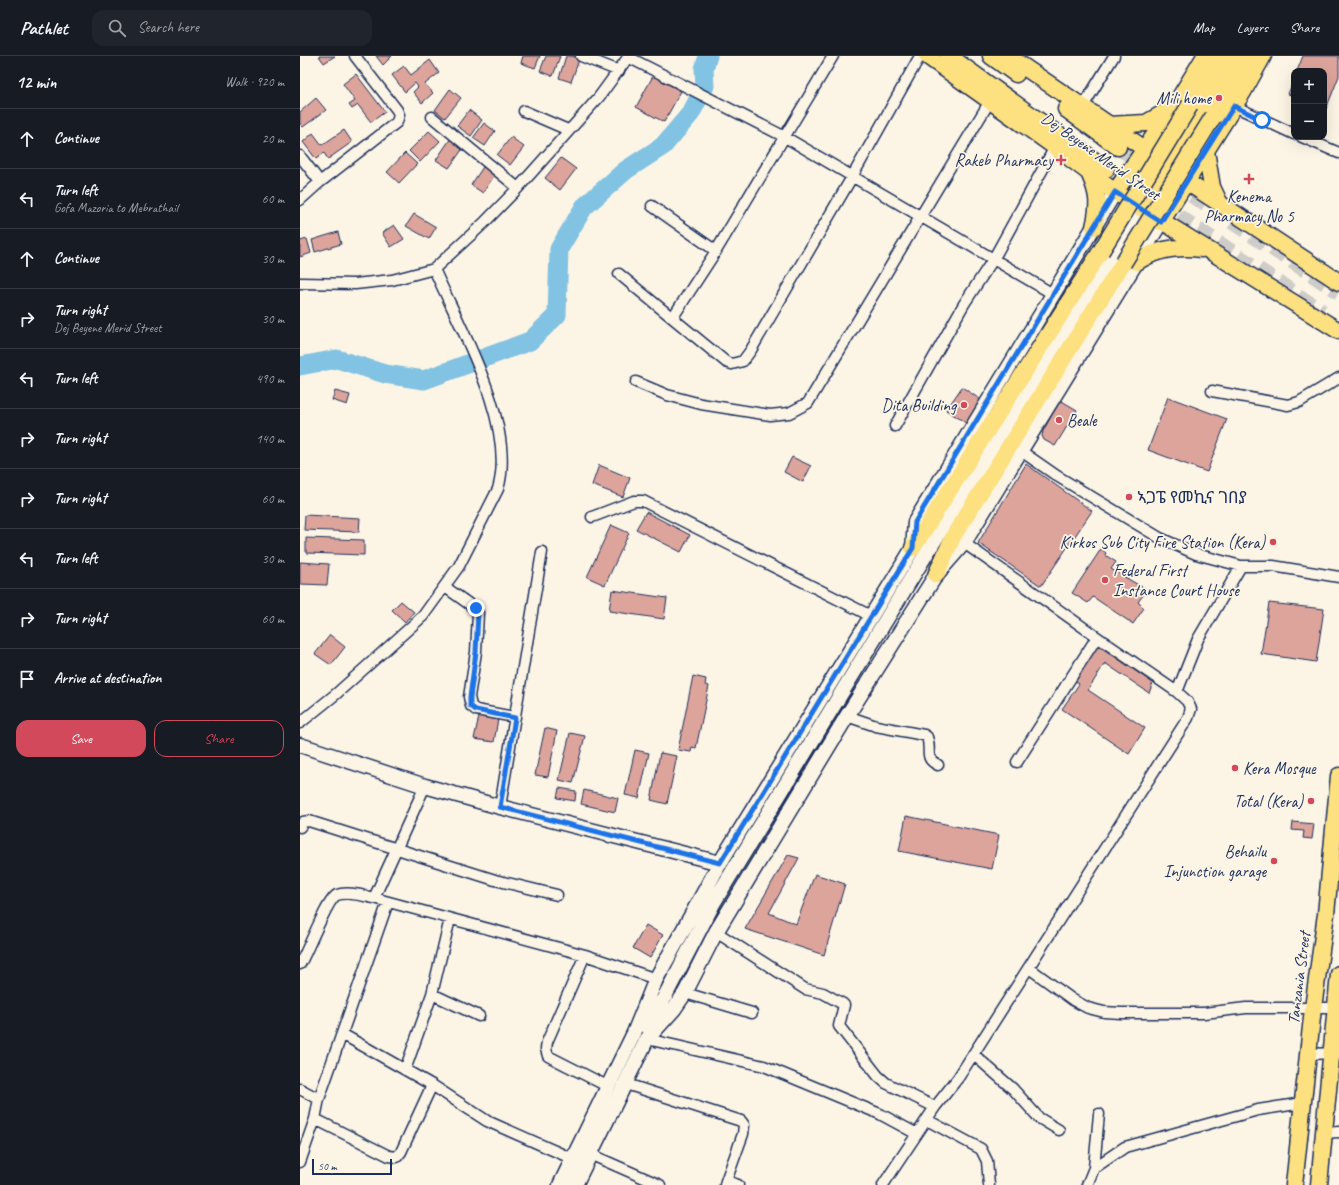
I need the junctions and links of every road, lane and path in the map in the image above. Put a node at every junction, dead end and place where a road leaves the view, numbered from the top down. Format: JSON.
{"nodes":[{"id":1,"x":355,"y":56,"type":"edge"},
{"id":2,"x":581,"y":56,"type":"edge"},
{"id":3,"x":629,"y":56,"type":"edge"},
{"id":4,"x":833,"y":56,"type":"edge"},
{"id":5,"x":920,"y":56,"type":"edge"},
{"id":6,"x":927,"y":56,"type":"edge"},
{"id":7,"x":949,"y":56,"type":"edge"},
{"id":8,"x":991,"y":56,"type":"edge"},
{"id":9,"x":1114,"y":56,"type":"edge"},
{"id":10,"x":1205,"y":56,"type":"edge"},
{"id":11,"x":1221,"y":56,"type":"edge"},
{"id":12,"x":1234,"y":56,"type":"edge"},
{"id":13,"x":1250,"y":56,"type":"edge"},
{"id":14,"x":1264,"y":56,"type":"edge"},
{"id":15,"x":1012,"y":57,"type":"edge"},
{"id":16,"x":619,"y":71,"type":"junction"},
{"id":17,"x":990,"y":101,"type":"junction"},
{"id":18,"x":1234,"y":106,"type":"junction"},
{"id":19,"x":1174,"y":107,"type":"junction"},
{"id":20,"x":1082,"y":108,"type":"junction"},
{"id":21,"x":524,"y":112,"type":"dead end"},
{"id":22,"x":432,"y":117,"type":"dead end"},
{"id":23,"x":1109,"y":125,"type":"junction"},
{"id":24,"x":568,"y":130,"type":"junction"},
{"id":25,"x":1291,"y":133,"type":"edge"},
{"id":26,"x":784,"y":138,"type":"junction"},
{"id":27,"x":1309,"y":140,"type":"edge"},
{"id":28,"x":1055,"y":147,"type":"junction"},
{"id":29,"x":1118,"y":147,"type":"tunnel mouth"},
{"id":30,"x":1145,"y":149,"type":"junction"},
{"id":31,"x":1206,"y":151,"type":"junction"},
{"id":32,"x":1339,"y":153,"type":"edge"},
{"id":33,"x":300,"y":156,"type":"edge"},
{"id":34,"x":1168,"y":167,"type":"junction"},
{"id":35,"x":1106,"y":169,"type":"tunnel mouth"},
{"id":36,"x":1090,"y":175,"type":"junction"},
{"id":37,"x":852,"y":177,"type":"junction"},
{"id":38,"x":320,"y":182,"type":"junction"},
{"id":39,"x":1187,"y":182,"type":"junction"},
{"id":40,"x":518,"y":188,"type":"junction"},
{"id":41,"x":1115,"y":192,"type":"junction"},
{"id":42,"x":300,"y":200,"type":"edge"},
{"id":43,"x":1220,"y":204,"type":"junction"},
{"id":44,"x":652,"y":206,"type":"dead end"},
{"id":45,"x":1142,"y":209,"type":"junction"},
{"id":46,"x":920,"y":216,"type":"junction"},
{"id":47,"x":1161,"y":222,"type":"junction"},
{"id":48,"x":1094,"y":227,"type":"junction"},
{"id":49,"x":1206,"y":249,"type":"junction"},
{"id":50,"x":716,"y":251,"type":"junction"},
{"id":51,"x":994,"y":258,"type":"junction"},
{"id":52,"x":1130,"y":262,"type":"junction"},
{"id":53,"x":434,"y":269,"type":"junction"},
{"id":54,"x":619,"y":274,"type":"dead end"},
{"id":55,"x":300,"y":282,"type":"edge"},
{"id":56,"x":1339,"y":282,"type":"edge"},
{"id":57,"x":1054,"y":294,"type":"junction"},
{"id":58,"x":673,"y":317,"type":"junction"},
{"id":59,"x":1339,"y":331,"type":"edge"},
{"id":60,"x":1339,"y":378,"type":"edge"},
{"id":61,"x":636,"y":382,"type":"dead end"},
{"id":62,"x":1212,"y":391,"type":"dead end"},
{"id":63,"x":895,"y":426,"type":"dead end"},
{"id":64,"x":1021,"y":451,"type":"junction"},
{"id":65,"x":592,"y":516,"type":"dead end"},
{"id":66,"x":964,"y":543,"type":"junction"},
{"id":67,"x":913,"y":548,"type":"junction"},
{"id":68,"x":542,"y":552,"type":"dead end"},
{"id":69,"x":1241,"y":566,"type":"junction"},
{"id":70,"x":936,"y":575,"type":"junction"},
{"id":71,"x":1339,"y":576,"type":"edge"},
{"id":72,"x":444,"y":587,"type":"junction"},
{"id":73,"x":871,"y":616,"type":"junction"},
{"id":74,"x":1097,"y":637,"type":"junction"},
{"id":75,"x":1177,"y":692,"type":"junction"},
{"id":76,"x":847,"y":716,"type":"junction"},
{"id":77,"x":515,"y":718,"type":"junction"},
{"id":78,"x":300,"y":723,"type":"edge"},
{"id":79,"x":300,"y":744,"type":"edge"},
{"id":80,"x":1017,"y":762,"type":"dead end"},
{"id":81,"x":938,"y":765,"type":"dead end"},
{"id":82,"x":425,"y":786,"type":"junction"},
{"id":83,"x":1338,"y":786,"type":"edge"},
{"id":84,"x":500,"y":807,"type":"junction"},
{"id":85,"x":300,"y":827,"type":"edge"},
{"id":86,"x":396,"y":850,"type":"junction"},
{"id":87,"x":720,"y":863,"type":"junction"},
{"id":88,"x":557,"y":894,"type":"dead end"},
{"id":89,"x":374,"y":898,"type":"junction"},
{"id":90,"x":388,"y":902,"type":"junction"},
{"id":91,"x":450,"y":919,"type":"junction"},
{"id":92,"x":716,"y":932,"type":"junction"},
{"id":93,"x":585,"y":955,"type":"junction"},
{"id":94,"x":300,"y":964,"type":"edge"},
{"id":95,"x":1029,"y":968,"type":"junction"},
{"id":96,"x":1339,"y":974,"type":"edge"},
{"id":97,"x":656,"y":979,"type":"junction"},
{"id":98,"x":685,"y":993,"type":"junction"},
{"id":99,"x":432,"y":994,"type":"junction"},
{"id":100,"x":662,"y":1000,"type":"junction"},
{"id":101,"x":1313,"y":1008,"type":"junction"},
{"id":102,"x":1335,"y":1008,"type":"junction"},
{"id":103,"x":752,"y":1013,"type":"dead end"},
{"id":104,"x":479,"y":1016,"type":"dead end"},
{"id":105,"x":634,"y":1033,"type":"junction"},
{"id":106,"x":342,"y":1034,"type":"junction"},
{"id":107,"x":647,"y":1039,"type":"junction"},
{"id":108,"x":1335,"y":1053,"type":"edge"},
{"id":109,"x":973,"y":1054,"type":"junction"},
{"id":110,"x":1309,"y":1054,"type":"junction"},
{"id":111,"x":405,"y":1070,"type":"junction"},
{"id":112,"x":626,"y":1084,"type":"junction"},
{"id":113,"x":432,"y":1085,"type":"junction"},
{"id":114,"x":607,"y":1086,"type":"junction"},
{"id":115,"x":300,"y":1089,"type":"edge"},
{"id":116,"x":319,"y":1099,"type":"junction"},
{"id":117,"x":1303,"y":1103,"type":"junction"},
{"id":118,"x":935,"y":1107,"type":"junction"},
{"id":119,"x":1099,"y":1114,"type":"dead end"},
{"id":120,"x":314,"y":1119,"type":"junction"},
{"id":121,"x":927,"y":1120,"type":"junction"},
{"id":122,"x":1059,"y":1130,"type":"dead end"},
{"id":123,"x":1331,"y":1132,"type":"edge"},
{"id":124,"x":917,"y":1134,"type":"junction"},
{"id":125,"x":575,"y":1154,"type":"junction"},
{"id":126,"x":591,"y":1155,"type":"junction"},
{"id":127,"x":300,"y":1162,"type":"edge"},
{"id":128,"x":1094,"y":1168,"type":"junction"},
{"id":129,"x":726,"y":1183,"type":"edge"},
{"id":130,"x":560,"y":1185,"type":"edge"},
{"id":131,"x":576,"y":1185,"type":"edge"},
{"id":132,"x":660,"y":1185,"type":"edge"},
{"id":133,"x":738,"y":1185,"type":"edge"},
{"id":134,"x":883,"y":1185,"type":"edge"},
{"id":135,"x":989,"y":1185,"type":"edge"},
{"id":136,"x":1087,"y":1185,"type":"edge"},
{"id":137,"x":1294,"y":1185,"type":"edge"},
{"id":138,"x":1319,"y":1185,"type":"edge"}],
"edges":[{"from":1,"to":38,"type":"street"},
{"from":2,"to":16,"type":"street"},
{"from":3,"to":16,"type":"street"},
{"from":3,"to":26,"type":"street"},
{"from":4,"to":26,"type":"street"},
{"from":5,"to":37,"type":"street"},
{"from":6,"to":17,"type":"main road","name":"Dej Beyene Merid Street"},
{"from":7,"to":35,"type":"main road"},
{"from":8,"to":29,"type":"main road"},
{"from":9,"to":20,"type":"street"},
{"from":10,"to":19,"type":"main road"},
{"from":11,"to":67,"type":"main road","bridge":true},
{"from":12,"to":34,"type":"main road"},
{"from":13,"to":52,"type":"main road","bridge":true},
{"from":14,"to":18,"type":"main road"},
{"from":15,"to":20,"type":"main road","name":"Dej Beyene Merid Street"},
{"from":16,"to":24,"type":"street"},
{"from":17,"to":28,"type":"main road","name":"Dej Beyene Merid Street"},
{"from":17,"to":46,"type":"street"},
{"from":18,"to":25,"type":"street"},
{"from":18,"to":31,"type":"main road"},
{"from":19,"to":23,"type":"main road"},
{"from":19,"to":30,"type":"main road"},
{"from":20,"to":23,"type":"main road","name":"Dej Beyene Merid Street"},
{"from":21,"to":24,"type":"street"},
{"from":22,"to":40,"type":"street"},
{"from":23,"to":30,"type":"main road","name":"Dej Beyene Merid Street"},
{"from":24,"to":40,"type":"street"},
{"from":26,"to":37,"type":"street"},
{"from":26,"to":50,"type":"street"},
{"from":27,"to":32,"type":"street"},
{"from":28,"to":36,"type":"main road","name":"Dej Beyene Merid Street"},
{"from":28,"to":51,"type":"street"},
{"from":30,"to":34,"type":"main road","name":"Dej Beyene Merid Street"},
{"from":30,"to":41,"type":"main road"},
{"from":31,"to":39,"type":"main road"},
{"from":31,"to":43,"type":"main road"},
{"from":33,"to":38,"type":"street"},
{"from":34,"to":39,"type":"main road","name":"Dej Beyene Merid Street"},
{"from":34,"to":45,"type":"main road"},
{"from":36,"to":41,"type":"main road","name":"Dej Beyene Merid Street"},
{"from":36,"to":48,"type":"main road"},
{"from":37,"to":46,"type":"street"},
{"from":37,"to":58,"type":"street"},
{"from":38,"to":42,"type":"street"},
{"from":39,"to":43,"type":"main road","name":"Dej Beyene Merid Street"},
{"from":39,"to":47,"type":"main road"},
{"from":40,"to":53,"type":"street"},
{"from":41,"to":45,"type":"main road","name":"Dej Beyene Merid Street"},
{"from":41,"to":48,"type":"main road"},
{"from":43,"to":56,"type":"main road","name":"Dej Beyene Merid Street"},
{"from":44,"to":50,"type":"street"},
{"from":45,"to":47,"type":"main road","name":"Dej Beyene Merid Street"},
{"from":45,"to":100,"type":"main road"},
{"from":46,"to":51,"type":"street"},
{"from":46,"to":61,"type":"street"},
{"from":47,"to":49,"type":"main road","name":"Dej Beyene Merid Street"},
{"from":47,"to":52,"type":"main road"},
{"from":48,"to":57,"type":"main road"},
{"from":49,"to":52,"type":"main road"},
{"from":49,"to":59,"type":"main road","name":"Dej Beyene Merid Street"},
{"from":50,"to":58,"type":"street"},
{"from":51,"to":57,"type":"street"},
{"from":51,"to":63,"type":"street"},
{"from":52,"to":64,"type":"main road"},
{"from":52,"to":70,"type":"main road"},
{"from":53,"to":55,"type":"street"},
{"from":53,"to":72,"type":"street"},
{"from":54,"to":58,"type":"street"},
{"from":57,"to":67,"type":"main road"},
{"from":60,"to":62,"type":"street"},
{"from":64,"to":66,"type":"main road"},
{"from":64,"to":69,"type":"street"},
{"from":65,"to":73,"type":"street"},
{"from":66,"to":70,"type":"main road"},
{"from":66,"to":74,"type":"street"},
{"from":67,"to":73,"type":"main road"},
{"from":68,"to":77,"type":"street"},
{"from":69,"to":71,"type":"street"},
{"from":69,"to":75,"type":"street"},
{"from":70,"to":76,"type":"main road"},
{"from":72,"to":77,"type":"street"},
{"from":72,"to":78,"type":"street"},
{"from":73,"to":87,"type":"main road"},
{"from":74,"to":75,"type":"street"},
{"from":74,"to":80,"type":"street"},
{"from":75,"to":95,"type":"street"},
{"from":76,"to":81,"type":"street"},
{"from":76,"to":92,"type":"main road"},
{"from":77,"to":84,"type":"street"},
{"from":79,"to":82,"type":"main road"},
{"from":82,"to":84,"type":"main road"},
{"from":82,"to":86,"type":"street"},
{"from":83,"to":101,"type":"main road","name":"Tanzania Street"},
{"from":84,"to":87,"type":"main road"},
{"from":85,"to":86,"type":"street"},
{"from":86,"to":88,"type":"street"},
{"from":86,"to":89,"type":"street"},
{"from":87,"to":97,"type":"main road"},
{"from":89,"to":90,"type":"street"},
{"from":89,"to":94,"type":"street"},
{"from":90,"to":91,"type":"street"},
{"from":90,"to":106,"type":"street"},
{"from":91,"to":93,"type":"street"},
{"from":91,"to":99,"type":"street"},
{"from":92,"to":98,"type":"main road"},
{"from":92,"to":118,"type":"street"},
{"from":93,"to":97,"type":"street"},
{"from":93,"to":114,"type":"street"},
{"from":95,"to":101,"type":"street"},
{"from":95,"to":109,"type":"street"},
{"from":96,"to":102,"type":"main road"},
{"from":97,"to":105,"type":"main road"},
{"from":98,"to":103,"type":"street"},
{"from":98,"to":107,"type":"main road"},
{"from":99,"to":104,"type":"street"},
{"from":99,"to":111,"type":"street"},
{"from":100,"to":105,"type":"main road"},
{"from":100,"to":107,"type":"main road"},
{"from":101,"to":102,"type":"street"},
{"from":101,"to":110,"type":"main road","name":"Tanzania Street"},
{"from":102,"to":108,"type":"main road"},
{"from":105,"to":114,"type":"main road"},
{"from":106,"to":111,"type":"street"},
{"from":106,"to":116,"type":"street"},
{"from":107,"to":112,"type":"main road"},
{"from":107,"to":124,"type":"street"},
{"from":108,"to":110,"type":"street"},
{"from":108,"to":123,"type":"main road"},
{"from":109,"to":118,"type":"street"},
{"from":109,"to":122,"type":"street"},
{"from":110,"to":117,"type":"main road","name":"Tanzania Street"},
{"from":111,"to":113,"type":"street"},
{"from":112,"to":126,"type":"main road"},
{"from":112,"to":129,"type":"street"},
{"from":113,"to":120,"type":"street"},
{"from":113,"to":125,"type":"street"},
{"from":114,"to":125,"type":"main road"},
{"from":115,"to":116,"type":"street"},
{"from":116,"to":120,"type":"street"},
{"from":117,"to":128,"type":"street"},
{"from":117,"to":137,"type":"main road","name":"Tanzania Street"},
{"from":118,"to":121,"type":"street"},
{"from":119,"to":128,"type":"street"},
{"from":120,"to":127,"type":"street"},
{"from":121,"to":124,"type":"street"},
{"from":121,"to":135,"type":"street"},
{"from":123,"to":138,"type":"main road"},
{"from":124,"to":134,"type":"street"},
{"from":125,"to":126,"type":"street"},
{"from":125,"to":130,"type":"main road"},
{"from":126,"to":131,"type":"main road"},
{"from":126,"to":132,"type":"street"},
{"from":128,"to":136,"type":"street"},
{"from":129,"to":133,"type":"street"}]}
